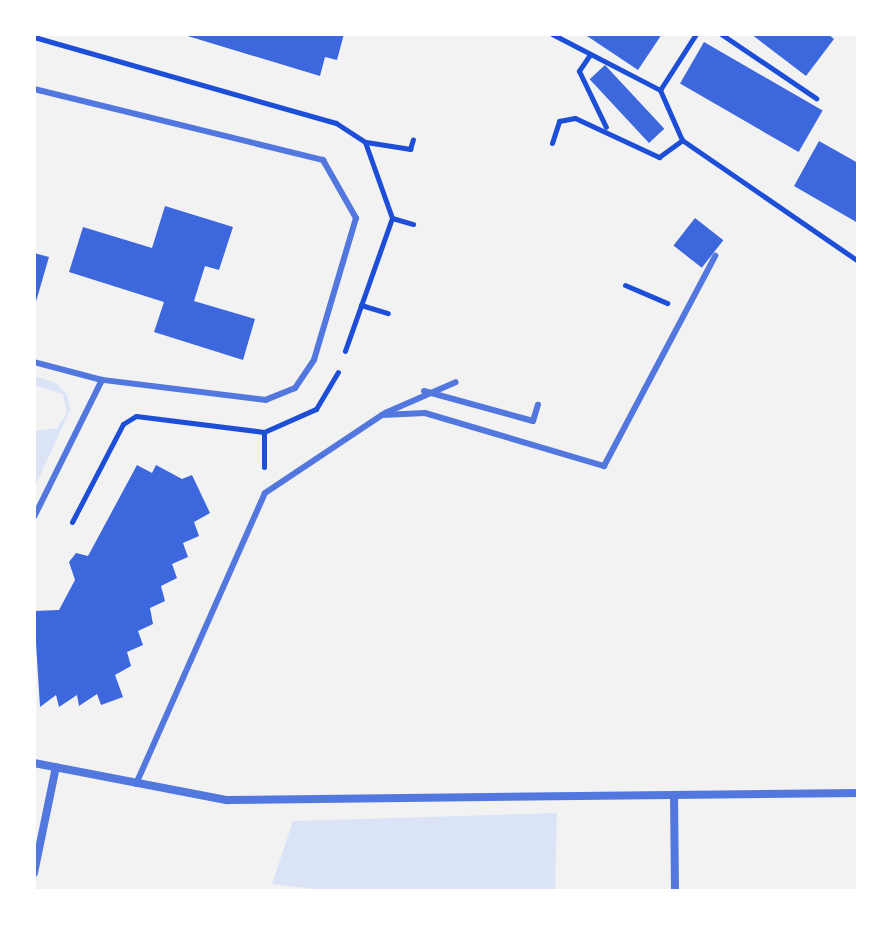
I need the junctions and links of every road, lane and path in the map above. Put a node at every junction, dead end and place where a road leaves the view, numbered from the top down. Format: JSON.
{"nodes":[{"id":1,"x":552,"y":34,"type":"edge"},
{"id":2,"x":696,"y":34,"type":"edge"},
{"id":3,"x":721,"y":34,"type":"edge"},
{"id":4,"x":34,"y":37,"type":"edge"},
{"id":5,"x":589,"y":56,"type":"junction"},
{"id":6,"x":34,"y":89,"type":"edge"},
{"id":7,"x":660,"y":90,"type":"junction"},
{"id":8,"x":816,"y":98,"type":"dead end"},
{"id":9,"x":607,"y":128,"type":"junction"},
{"id":10,"x":413,"y":139,"type":"dead end"},
{"id":11,"x":682,"y":140,"type":"junction"},
{"id":12,"x":365,"y":142,"type":"junction"},
{"id":13,"x":552,"y":143,"type":"dead end"},
{"id":14,"x":392,"y":218,"type":"junction"},
{"id":15,"x":413,"y":224,"type":"dead end"},
{"id":16,"x":715,"y":256,"type":"dead end"},
{"id":17,"x":858,"y":261,"type":"edge"},
{"id":18,"x":625,"y":285,"type":"dead end"},
{"id":19,"x":361,"y":305,"type":"junction"},
{"id":20,"x":686,"y":311,"type":"junction"},
{"id":21,"x":388,"y":313,"type":"dead end"},
{"id":22,"x":34,"y":362,"type":"edge"},
{"id":23,"x":102,"y":380,"type":"junction"},
{"id":24,"x":456,"y":382,"type":"dead end"},
{"id":25,"x":424,"y":391,"type":"junction"},
{"id":26,"x":538,"y":405,"type":"dead end"},
{"id":27,"x":382,"y":415,"type":"junction"},
{"id":28,"x":34,"y":517,"type":"edge"},
{"id":29,"x":72,"y":522,"type":"dead end"},
{"id":30,"x":34,"y":763,"type":"edge"},
{"id":31,"x":56,"y":767,"type":"junction"},
{"id":32,"x":136,"y":784,"type":"junction"},
{"id":33,"x":858,"y":793,"type":"edge"},
{"id":34,"x":674,"y":795,"type":"junction"},
{"id":35,"x":34,"y":873,"type":"edge"},
{"id":36,"x":675,"y":891,"type":"edge"}],
"edges":[{"from":1,"to":5,"type":"path"},
{"from":2,"to":7,"type":"path"},
{"from":3,"to":8,"type":"path"},
{"from":4,"to":12,"type":"path"},
{"from":5,"to":7,"type":"path"},
{"from":5,"to":9,"type":"path"},
{"from":6,"to":23,"type":"lane"},
{"from":7,"to":11,"type":"path"},
{"from":9,"to":11,"type":"path"},
{"from":9,"to":13,"type":"path"},
{"from":10,"to":12,"type":"path"},
{"from":11,"to":17,"type":"path"},
{"from":12,"to":14,"type":"path"},
{"from":14,"to":15,"type":"path"},
{"from":14,"to":19,"type":"path"},
{"from":16,"to":20,"type":"lane"},
{"from":18,"to":20,"type":"path"},
{"from":19,"to":21,"type":"path"},
{"from":19,"to":29,"type":"path"},
{"from":20,"to":27,"type":"lane"},
{"from":22,"to":23,"type":"lane"},
{"from":23,"to":28,"type":"lane"},
{"from":24,"to":25,"type":"lane"},
{"from":25,"to":26,"type":"lane"},
{"from":25,"to":27,"type":"lane"},
{"from":27,"to":32,"type":"lane"},
{"from":30,"to":31,"type":"street"},
{"from":31,"to":32,"type":"street"},
{"from":31,"to":35,"type":"street"},
{"from":32,"to":34,"type":"street"},
{"from":33,"to":34,"type":"street"},
{"from":34,"to":36,"type":"street"}]}
